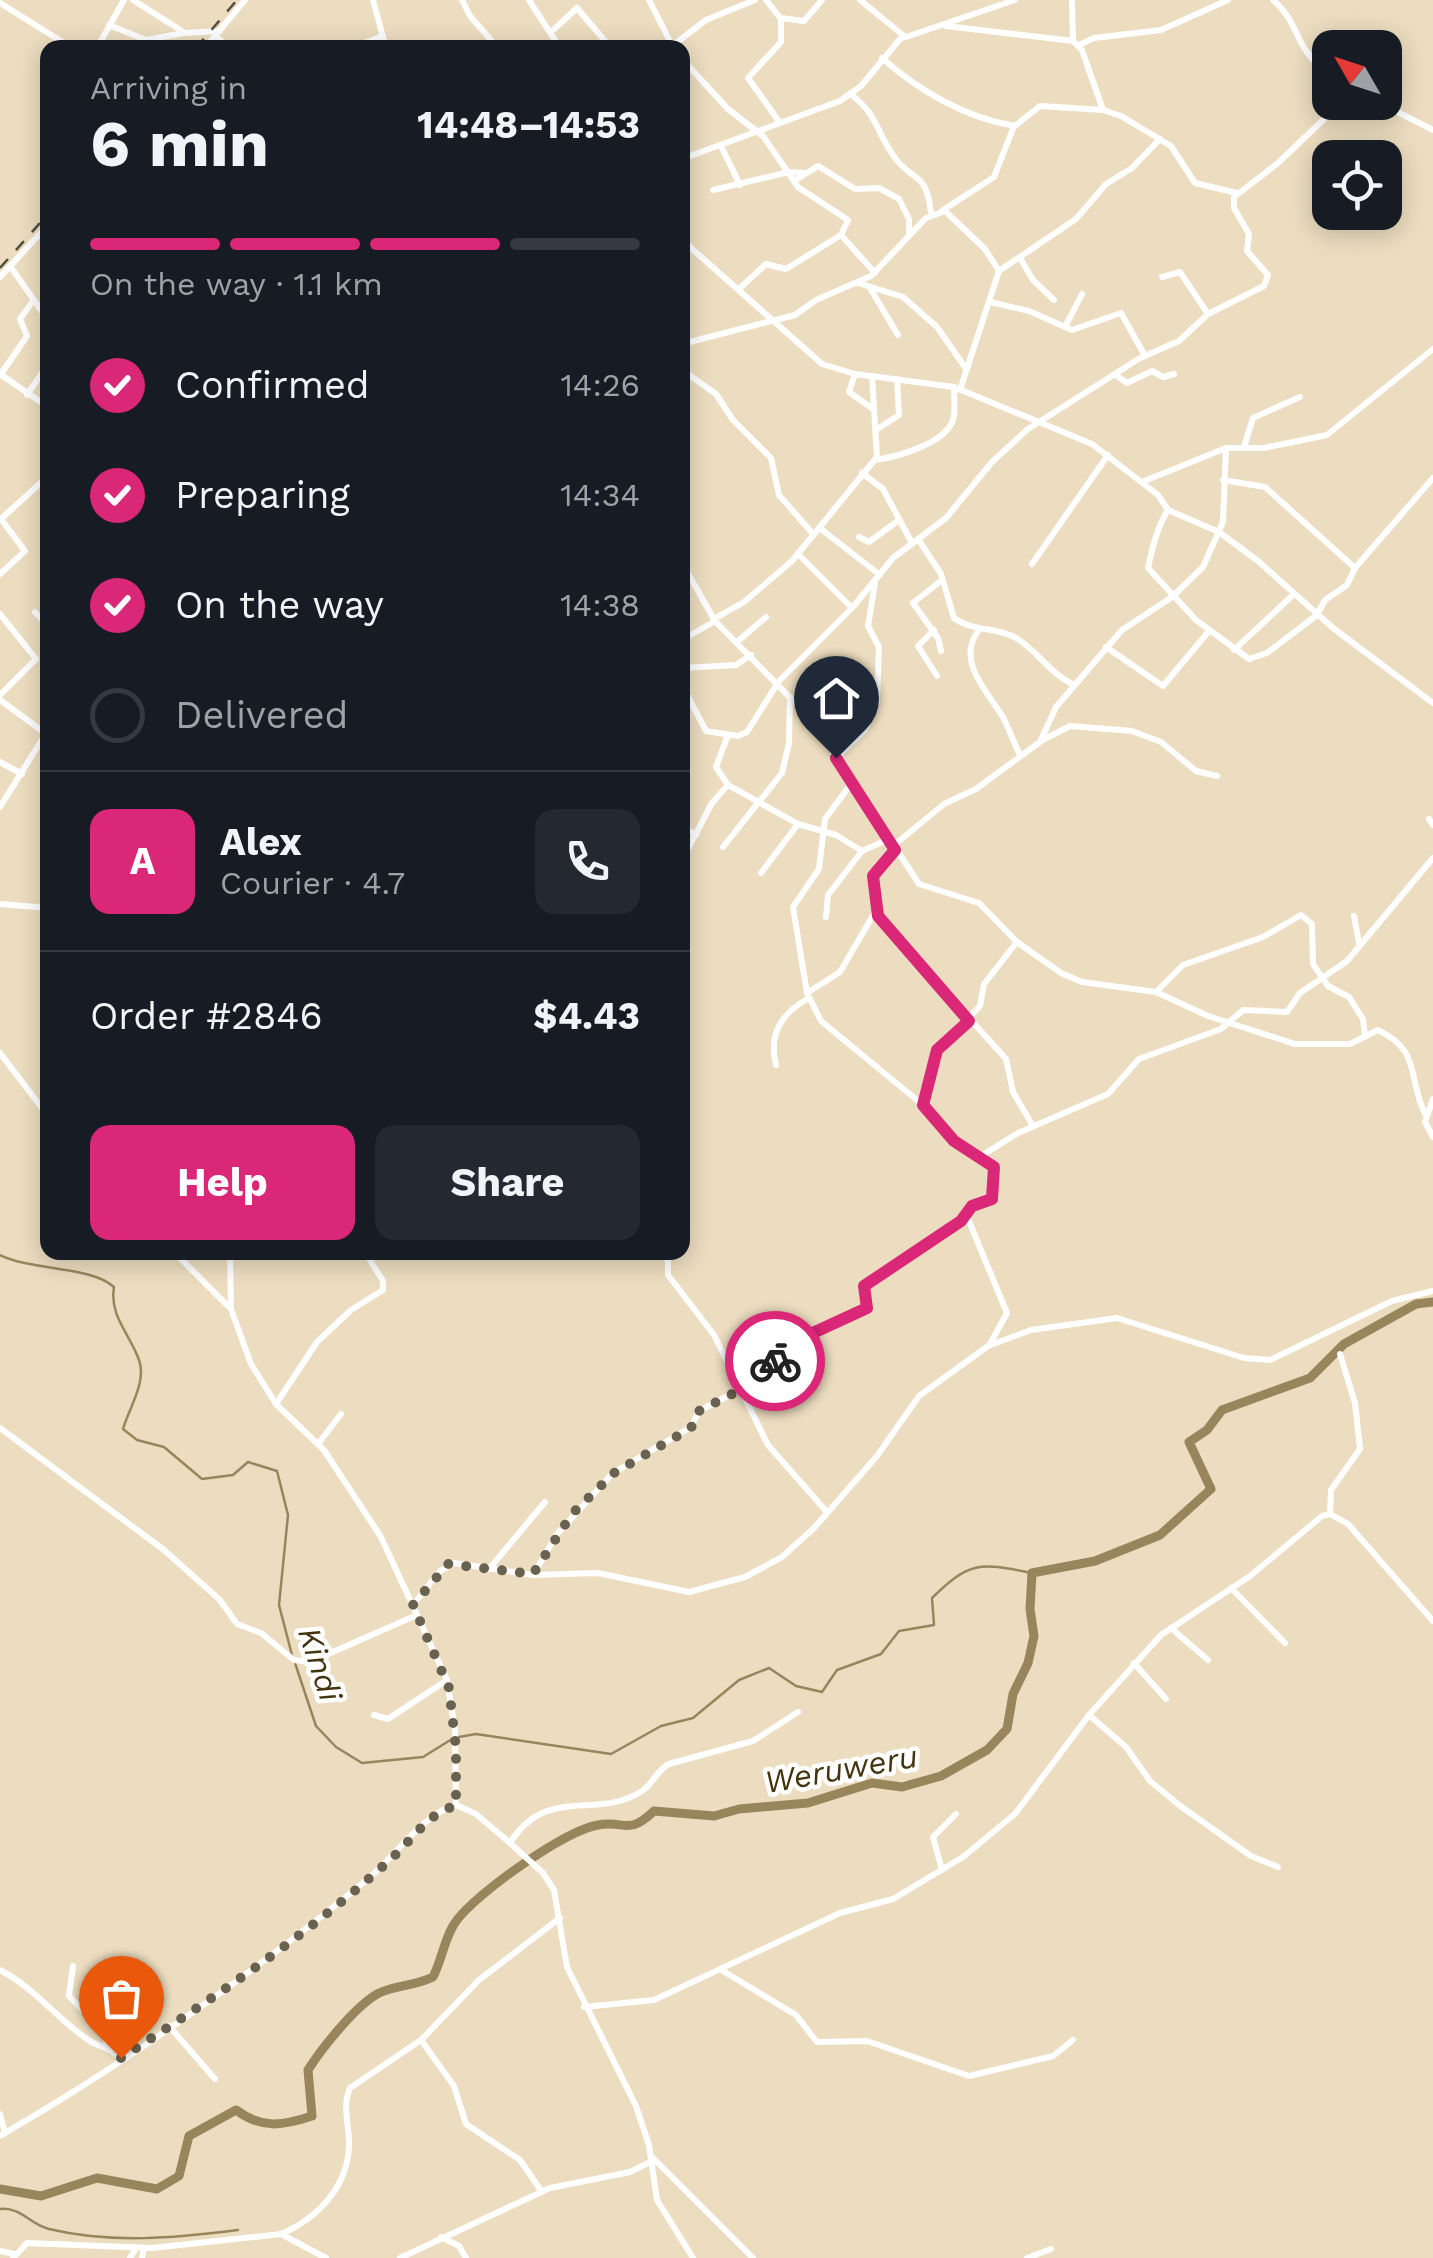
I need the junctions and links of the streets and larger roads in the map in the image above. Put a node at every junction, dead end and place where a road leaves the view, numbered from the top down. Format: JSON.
{"nodes":[{"id":1,"x":124,"y":0,"type":"edge"},
{"id":2,"x":133,"y":0,"type":"edge"},
{"id":3,"x":245,"y":0,"type":"edge"},
{"id":4,"x":373,"y":0,"type":"edge"},
{"id":5,"x":462,"y":0,"type":"edge"},
{"id":6,"x":528,"y":0,"type":"edge"},
{"id":7,"x":649,"y":0,"type":"edge"},
{"id":8,"x":755,"y":0,"type":"edge"},
{"id":9,"x":766,"y":0,"type":"edge"},
{"id":10,"x":822,"y":0,"type":"edge"},
{"id":11,"x":860,"y":0,"type":"edge"},
{"id":12,"x":1015,"y":0,"type":"edge"},
{"id":13,"x":1072,"y":0,"type":"edge"},
{"id":14,"x":1228,"y":0,"type":"edge"},
{"id":15,"x":1273,"y":0,"type":"edge"},
{"id":16,"x":0,"y":3,"type":"edge"},
{"id":17,"x":781,"y":18,"type":"junction"},
{"id":18,"x":109,"y":25,"type":"junction"},
{"id":19,"x":940,"y":26,"type":"junction"},
{"id":20,"x":551,"y":32,"type":"junction"},
{"id":21,"x":186,"y":33,"type":"junction"},
{"id":22,"x":218,"y":34,"type":"junction"},
{"id":23,"x":383,"y":36,"type":"junction"},
{"id":24,"x":904,"y":36,"type":"junction"},
{"id":25,"x":59,"y":40,"type":"edge"},
{"id":26,"x":101,"y":40,"type":"edge"},
{"id":27,"x":212,"y":40,"type":"edge"},
{"id":28,"x":224,"y":40,"type":"edge"},
{"id":29,"x":372,"y":40,"type":"edge"},
{"id":30,"x":384,"y":40,"type":"edge"},
{"id":31,"x":491,"y":40,"type":"edge"},
{"id":32,"x":556,"y":40,"type":"edge"},
{"id":33,"x":604,"y":40,"type":"edge"},
{"id":34,"x":669,"y":40,"type":"edge"},
{"id":35,"x":682,"y":40,"type":"edge"},
{"id":36,"x":1076,"y":43,"type":"junction"},
{"id":37,"x":882,"y":58,"type":"junction"},
{"id":38,"x":1312,"y":60,"type":"edge"},
{"id":39,"x":690,"y":68,"type":"edge"},
{"id":40,"x":852,"y":94,"type":"junction"},
{"id":41,"x":1103,"y":110,"type":"junction"},
{"id":42,"x":1402,"y":114,"type":"edge"},
{"id":43,"x":778,"y":120,"type":"junction"},
{"id":44,"x":1323,"y":120,"type":"edge"},
{"id":45,"x":1014,"y":126,"type":"junction"},
{"id":46,"x":755,"y":130,"type":"junction"},
{"id":47,"x":1433,"y":130,"type":"edge"},
{"id":48,"x":1160,"y":139,"type":"junction"},
{"id":49,"x":721,"y":146,"type":"junction"},
{"id":50,"x":690,"y":156,"type":"edge"},
{"id":51,"x":789,"y":172,"type":"junction"},
{"id":52,"x":805,"y":173,"type":"junction"},
{"id":53,"x":794,"y":181,"type":"junction"},
{"id":54,"x":740,"y":184,"type":"junction"},
{"id":55,"x":713,"y":190,"type":"dead end"},
{"id":56,"x":1237,"y":194,"type":"junction"},
{"id":57,"x":942,"y":211,"type":"junction"},
{"id":58,"x":931,"y":214,"type":"junction"},
{"id":59,"x":40,"y":234,"type":"edge"},
{"id":60,"x":841,"y":234,"type":"junction"},
{"id":61,"x":910,"y":236,"type":"junction"},
{"id":62,"x":690,"y":247,"type":"edge"},
{"id":63,"x":1020,"y":258,"type":"junction"},
{"id":64,"x":10,"y":266,"type":"junction"},
{"id":65,"x":999,"y":271,"type":"junction"},
{"id":66,"x":873,"y":274,"type":"junction"},
{"id":67,"x":0,"y":277,"type":"edge"},
{"id":68,"x":1162,"y":277,"type":"dead end"},
{"id":69,"x":857,"y":282,"type":"junction"},
{"id":70,"x":740,"y":288,"type":"junction"},
{"id":71,"x":872,"y":288,"type":"junction"},
{"id":72,"x":1082,"y":294,"type":"dead end"},
{"id":73,"x":1054,"y":300,"type":"dead end"},
{"id":74,"x":33,"y":301,"type":"junction"},
{"id":75,"x":990,"y":302,"type":"junction"},
{"id":76,"x":40,"y":310,"type":"edge"},
{"id":77,"x":1208,"y":314,"type":"junction"},
{"id":78,"x":795,"y":316,"type":"junction"},
{"id":79,"x":773,"y":319,"type":"junction"},
{"id":80,"x":1065,"y":328,"type":"junction"},
{"id":81,"x":785,"y":329,"type":"junction"},
{"id":82,"x":898,"y":335,"type":"dead end"},
{"id":83,"x":690,"y":342,"type":"edge"},
{"id":84,"x":1433,"y":349,"type":"edge"},
{"id":85,"x":1159,"y":351,"type":"junction"},
{"id":86,"x":1148,"y":355,"type":"junction"},
{"id":87,"x":1154,"y":368,"type":"junction"},
{"id":88,"x":967,"y":370,"type":"junction"},
{"id":89,"x":1,"y":374,"type":"edge"},
{"id":90,"x":855,"y":374,"type":"junction"},
{"id":91,"x":1174,"y":374,"type":"dead end"},
{"id":92,"x":1116,"y":375,"type":"junction"},
{"id":93,"x":40,"y":376,"type":"edge"},
{"id":94,"x":690,"y":376,"type":"edge"},
{"id":95,"x":872,"y":376,"type":"junction"},
{"id":96,"x":897,"y":378,"type":"junction"},
{"id":97,"x":957,"y":388,"type":"junction"},
{"id":98,"x":27,"y":395,"type":"junction"},
{"id":99,"x":1300,"y":397,"type":"dead end"},
{"id":100,"x":40,"y":403,"type":"edge"},
{"id":101,"x":874,"y":410,"type":"junction"},
{"id":102,"x":1039,"y":422,"type":"junction"},
{"id":103,"x":876,"y":430,"type":"junction"},
{"id":104,"x":1244,"y":447,"type":"junction"},
{"id":105,"x":1226,"y":448,"type":"junction"},
{"id":106,"x":1108,"y":455,"type":"junction"},
{"id":107,"x":875,"y":460,"type":"junction"},
{"id":108,"x":862,"y":473,"type":"junction"},
{"id":109,"x":1433,"y":478,"type":"edge"},
{"id":110,"x":1222,"y":480,"type":"junction"},
{"id":111,"x":1141,"y":482,"type":"junction"},
{"id":112,"x":40,"y":483,"type":"edge"},
{"id":113,"x":1168,"y":510,"type":"junction"},
{"id":114,"x":0,"y":519,"type":"edge"},
{"id":115,"x":899,"y":520,"type":"junction"},
{"id":116,"x":818,"y":532,"type":"junction"},
{"id":117,"x":1219,"y":532,"type":"junction"},
{"id":118,"x":859,"y":537,"type":"dead end"},
{"id":119,"x":915,"y":541,"type":"junction"},
{"id":120,"x":798,"y":554,"type":"junction"},
{"id":121,"x":1032,"y":564,"type":"dead end"},
{"id":122,"x":1355,"y":568,"type":"junction"},
{"id":123,"x":0,"y":574,"type":"edge"},
{"id":124,"x":690,"y":577,"type":"edge"},
{"id":125,"x":877,"y":578,"type":"junction"},
{"id":126,"x":942,"y":580,"type":"junction"},
{"id":127,"x":1294,"y":594,"type":"junction"},
{"id":128,"x":1172,"y":597,"type":"junction"},
{"id":129,"x":852,"y":608,"type":"junction"},
{"id":130,"x":36,"y":612,"type":"dead end"},
{"id":131,"x":0,"y":614,"type":"edge"},
{"id":132,"x":40,"y":616,"type":"edge"},
{"id":133,"x":1317,"y":616,"type":"junction"},
{"id":134,"x":766,"y":617,"type":"dead end"},
{"id":135,"x":714,"y":620,"type":"junction"},
{"id":136,"x":934,"y":630,"type":"junction"},
{"id":137,"x":979,"y":630,"type":"junction"},
{"id":138,"x":1209,"y":631,"type":"junction"},
{"id":139,"x":690,"y":635,"type":"edge"},
{"id":140,"x":737,"y":642,"type":"junction"},
{"id":141,"x":1106,"y":647,"type":"junction"},
{"id":142,"x":1234,"y":650,"type":"junction"},
{"id":143,"x":942,"y":651,"type":"dead end"},
{"id":144,"x":751,"y":655,"type":"junction"},
{"id":145,"x":690,"y":668,"type":"edge"},
{"id":146,"x":937,"y":676,"type":"dead end"},
{"id":147,"x":779,"y":681,"type":"junction"},
{"id":148,"x":1074,"y":685,"type":"junction"},
{"id":149,"x":0,"y":697,"type":"edge"},
{"id":150,"x":790,"y":697,"type":"junction"},
{"id":151,"x":690,"y":701,"type":"edge"},
{"id":152,"x":1433,"y":703,"type":"edge"},
{"id":153,"x":40,"y":727,"type":"edge"},
{"id":154,"x":728,"y":736,"type":"junction"},
{"id":155,"x":40,"y":742,"type":"edge"},
{"id":156,"x":1040,"y":742,"type":"junction"},
{"id":157,"x":1020,"y":755,"type":"junction"},
{"id":158,"x":836,"y":758,"type":"junction"},
{"id":159,"x":0,"y":762,"type":"edge"},
{"id":160,"x":22,"y":774,"type":"junction"},
{"id":161,"x":1217,"y":776,"type":"dead end"},
{"id":162,"x":852,"y":784,"type":"junction"},
{"id":163,"x":728,"y":785,"type":"junction"},
{"id":164,"x":758,"y":799,"type":"junction"},
{"id":165,"x":0,"y":807,"type":"edge"},
{"id":166,"x":798,"y":824,"type":"junction"},
{"id":167,"x":690,"y":831,"type":"edge"},
{"id":168,"x":822,"y":832,"type":"junction"},
{"id":169,"x":696,"y":834,"type":"junction"},
{"id":170,"x":690,"y":845,"type":"edge"},
{"id":171,"x":892,"y":845,"type":"junction"},
{"id":172,"x":723,"y":846,"type":"dead end"},
{"id":173,"x":862,"y":851,"type":"junction"},
{"id":174,"x":1433,"y":858,"type":"edge"},
{"id":175,"x":761,"y":873,"type":"dead end"},
{"id":176,"x":0,"y":904,"type":"edge"},
{"id":177,"x":40,"y":907,"type":"edge"},
{"id":178,"x":875,"y":912,"type":"junction"},
{"id":179,"x":1354,"y":916,"type":"dead end"},
{"id":180,"x":826,"y":917,"type":"dead end"},
{"id":181,"x":1018,"y":942,"type":"junction"},
{"id":182,"x":1358,"y":944,"type":"junction"},
{"id":183,"x":1320,"y":978,"type":"junction"},
{"id":184,"x":1156,"y":992,"type":"junction"},
{"id":185,"x":808,"y":995,"type":"junction"},
{"id":186,"x":969,"y":1020,"type":"junction"},
{"id":187,"x":1227,"y":1023,"type":"junction"},
{"id":188,"x":1365,"y":1036,"type":"junction"},
{"id":189,"x":0,"y":1052,"type":"edge"},
{"id":190,"x":776,"y":1065,"type":"dead end"},
{"id":191,"x":1433,"y":1098,"type":"edge"},
{"id":192,"x":40,"y":1105,"type":"edge"},
{"id":193,"x":923,"y":1105,"type":"junction"},
{"id":194,"x":1425,"y":1114,"type":"junction"},
{"id":195,"x":1033,"y":1126,"type":"junction"},
{"id":196,"x":1433,"y":1138,"type":"edge"},
{"id":197,"x":982,"y":1156,"type":"junction"},
{"id":198,"x":966,"y":1213,"type":"junction"},
{"id":199,"x":182,"y":1260,"type":"edge"},
{"id":200,"x":230,"y":1260,"type":"edge"},
{"id":201,"x":370,"y":1260,"type":"edge"},
{"id":202,"x":667,"y":1260,"type":"edge"},
{"id":203,"x":1433,"y":1291,"type":"edge"},
{"id":204,"x":231,"y":1309,"type":"junction"},
{"id":205,"x":988,"y":1346,"type":"junction"},
{"id":206,"x":1340,"y":1354,"type":"dead end"},
{"id":207,"x":742,"y":1389,"type":"junction"},
{"id":208,"x":276,"y":1404,"type":"junction"},
{"id":209,"x":340,"y":1414,"type":"dead end"},
{"id":210,"x":0,"y":1428,"type":"edge"},
{"id":211,"x":318,"y":1444,"type":"junction"},
{"id":212,"x":545,"y":1502,"type":"dead end"},
{"id":213,"x":827,"y":1512,"type":"junction"},
{"id":214,"x":1330,"y":1514,"type":"junction"},
{"id":215,"x":489,"y":1569,"type":"junction"},
{"id":216,"x":533,"y":1574,"type":"junction"},
{"id":217,"x":1231,"y":1588,"type":"junction"},
{"id":218,"x":413,"y":1605,"type":"junction"},
{"id":219,"x":417,"y":1615,"type":"junction"},
{"id":220,"x":1433,"y":1621,"type":"edge"},
{"id":221,"x":1170,"y":1628,"type":"junction"},
{"id":222,"x":1285,"y":1642,"type":"dead end"},
{"id":223,"x":1208,"y":1660,"type":"dead end"},
{"id":224,"x":1134,"y":1663,"type":"junction"},
{"id":225,"x":447,"y":1680,"type":"junction"},
{"id":226,"x":1166,"y":1699,"type":"dead end"},
{"id":227,"x":798,"y":1712,"type":"dead end"},
{"id":228,"x":374,"y":1715,"type":"dead end"},
{"id":229,"x":1089,"y":1715,"type":"junction"},
{"id":230,"x":456,"y":1806,"type":"junction"},
{"id":231,"x":956,"y":1814,"type":"dead end"},
{"id":232,"x":510,"y":1843,"type":"junction"},
{"id":233,"x":1278,"y":1867,"type":"dead end"},
{"id":234,"x":942,"y":1870,"type":"junction"},
{"id":235,"x":561,"y":1918,"type":"junction"},
{"id":236,"x":72,"y":1966,"type":"dead end"},
{"id":237,"x":0,"y":1970,"type":"edge"},
{"id":238,"x":722,"y":1970,"type":"junction"},
{"id":239,"x":584,"y":2006,"type":"junction"},
{"id":240,"x":169,"y":2026,"type":"junction"},
{"id":241,"x":421,"y":2040,"type":"junction"},
{"id":242,"x":1073,"y":2040,"type":"dead end"},
{"id":243,"x":107,"y":2046,"type":"junction"},
{"id":244,"x":120,"y":2058,"type":"junction"},
{"id":245,"x":215,"y":2079,"type":"dead end"},
{"id":246,"x":0,"y":2114,"type":"edge"},
{"id":247,"x":2,"y":2134,"type":"edge"},
{"id":248,"x":650,"y":2158,"type":"junction"},
{"id":249,"x":542,"y":2192,"type":"junction"},
{"id":250,"x":281,"y":2234,"type":"junction"},
{"id":251,"x":440,"y":2236,"type":"junction"},
{"id":252,"x":140,"y":2248,"type":"junction"},
{"id":253,"x":1051,"y":2248,"type":"dead end"},
{"id":254,"x":0,"y":2251,"type":"edge"},
{"id":255,"x":14,"y":2256,"type":"edge"},
{"id":256,"x":130,"y":2258,"type":"edge"},
{"id":257,"x":142,"y":2258,"type":"edge"},
{"id":258,"x":326,"y":2258,"type":"edge"},
{"id":259,"x":400,"y":2258,"type":"edge"},
{"id":260,"x":466,"y":2258,"type":"edge"},
{"id":261,"x":693,"y":2258,"type":"edge"},
{"id":262,"x":753,"y":2258,"type":"edge"},
{"id":263,"x":1027,"y":2258,"type":"edge"}],
"edges":[{"from":1,"to":18,"type":"street"},
{"from":2,"to":21,"type":"street"},
{"from":3,"to":22,"type":"street"},
{"from":4,"to":23,"type":"street"},
{"from":5,"to":31,"type":"street"},
{"from":6,"to":20,"type":"street"},
{"from":7,"to":34,"type":"street"},
{"from":8,"to":35,"type":"street"},
{"from":9,"to":17,"type":"street"},
{"from":10,"to":17,"type":"street"},
{"from":11,"to":24,"type":"street"},
{"from":12,"to":19,"type":"street"},
{"from":13,"to":36,"type":"street"},
{"from":14,"to":36,"type":"street"},
{"from":15,"to":38,"type":"street"},
{"from":16,"to":25,"type":"street"},
{"from":17,"to":43,"type":"street"},
{"from":18,"to":21,"type":"street"},
{"from":18,"to":26,"type":"street"},
{"from":19,"to":24,"type":"street"},
{"from":19,"to":36,"type":"street"},
{"from":20,"to":32,"type":"street"},
{"from":20,"to":33,"type":"street"},
{"from":21,"to":22,"type":"street"},
{"from":22,"to":27,"type":"street"},
{"from":22,"to":28,"type":"street"},
{"from":23,"to":29,"type":"street"},
{"from":23,"to":30,"type":"street"},
{"from":24,"to":37,"type":"street"},
{"from":36,"to":41,"type":"street"},
{"from":37,"to":40,"type":"street"},
{"from":37,"to":45,"type":"street"},
{"from":39,"to":46,"type":"street"},
{"from":40,"to":43,"type":"street"},
{"from":40,"to":58,"type":"street"},
{"from":41,"to":45,"type":"street"},
{"from":41,"to":48,"type":"street"},
{"from":42,"to":47,"type":"street"},
{"from":43,"to":46,"type":"street"},
{"from":44,"to":56,"type":"street"},
{"from":45,"to":57,"type":"street"},
{"from":46,"to":49,"type":"street"},
{"from":46,"to":51,"type":"street"},
{"from":48,"to":56,"type":"street"},
{"from":48,"to":63,"type":"street"},
{"from":49,"to":50,"type":"street"},
{"from":49,"to":54,"type":"street"},
{"from":51,"to":52,"type":"street"},
{"from":51,"to":53,"type":"street"},
{"from":51,"to":54,"type":"street"},
{"from":52,"to":53,"type":"street"},
{"from":52,"to":61,"type":"street"},
{"from":53,"to":60,"type":"street"},
{"from":54,"to":55,"type":"street"},
{"from":56,"to":77,"type":"street"},
{"from":57,"to":58,"type":"street"},
{"from":57,"to":65,"type":"street"},
{"from":58,"to":61,"type":"street"},
{"from":59,"to":64,"type":"street"},
{"from":60,"to":66,"type":"street"},
{"from":60,"to":70,"type":"street"},
{"from":61,"to":66,"type":"street"},
{"from":62,"to":70,"type":"street"},
{"from":63,"to":65,"type":"street"},
{"from":63,"to":73,"type":"street"},
{"from":64,"to":67,"type":"street"},
{"from":64,"to":74,"type":"street"},
{"from":65,"to":75,"type":"street"},
{"from":66,"to":69,"type":"street"},
{"from":66,"to":71,"type":"street"},
{"from":68,"to":77,"type":"street"},
{"from":69,"to":71,"type":"street"},
{"from":69,"to":78,"type":"street"},
{"from":70,"to":79,"type":"street"},
{"from":71,"to":82,"type":"street"},
{"from":71,"to":88,"type":"street"},
{"from":72,"to":80,"type":"street"},
{"from":74,"to":76,"type":"street"},
{"from":74,"to":89,"type":"street"},
{"from":75,"to":80,"type":"street"},
{"from":75,"to":88,"type":"street"},
{"from":77,"to":85,"type":"street"},
{"from":78,"to":79,"type":"street"},
{"from":78,"to":81,"type":"street"},
{"from":79,"to":81,"type":"street"},
{"from":79,"to":83,"type":"street"},
{"from":80,"to":86,"type":"street"},
{"from":81,"to":90,"type":"street"},
{"from":84,"to":104,"type":"street"},
{"from":85,"to":86,"type":"street"},
{"from":85,"to":87,"type":"street"},
{"from":86,"to":87,"type":"street"},
{"from":86,"to":92,"type":"street"},
{"from":87,"to":91,"type":"street"},
{"from":87,"to":92,"type":"street"},
{"from":88,"to":97,"type":"street"},
{"from":89,"to":98,"type":"street"},
{"from":90,"to":95,"type":"street"},
{"from":90,"to":101,"type":"street"},
{"from":92,"to":102,"type":"street"},
{"from":93,"to":98,"type":"street"},
{"from":94,"to":116,"type":"street"},
{"from":95,"to":96,"type":"street"},
{"from":95,"to":101,"type":"street"},
{"from":96,"to":97,"type":"street"},
{"from":96,"to":103,"type":"street"},
{"from":97,"to":102,"type":"street"},
{"from":97,"to":107,"type":"street"},
{"from":98,"to":100,"type":"street"},
{"from":99,"to":104,"type":"street"},
{"from":101,"to":103,"type":"street"},
{"from":102,"to":106,"type":"street"},
{"from":102,"to":119,"type":"street"},
{"from":103,"to":107,"type":"street"},
{"from":104,"to":105,"type":"street"},
{"from":105,"to":110,"type":"street"},
{"from":105,"to":111,"type":"street"},
{"from":106,"to":111,"type":"street"},
{"from":106,"to":121,"type":"street"},
{"from":107,"to":108,"type":"street"},
{"from":108,"to":115,"type":"street"},
{"from":108,"to":116,"type":"street"},
{"from":109,"to":122,"type":"street"},
{"from":110,"to":117,"type":"street"},
{"from":110,"to":122,"type":"street"},
{"from":111,"to":113,"type":"street"},
{"from":112,"to":114,"type":"street"},
{"from":113,"to":117,"type":"street"},
{"from":113,"to":128,"type":"street"},
{"from":114,"to":123,"type":"street"},
{"from":115,"to":118,"type":"street"},
{"from":115,"to":119,"type":"street"},
{"from":116,"to":120,"type":"street"},
{"from":116,"to":125,"type":"street"},
{"from":117,"to":127,"type":"street"},
{"from":117,"to":128,"type":"street"},
{"from":119,"to":125,"type":"street"},
{"from":119,"to":126,"type":"street"},
{"from":120,"to":129,"type":"street"},
{"from":120,"to":135,"type":"street"},
{"from":122,"to":133,"type":"street"},
{"from":124,"to":135,"type":"street"},
{"from":125,"to":129,"type":"street"},
{"from":125,"to":158,"type":"street"},
{"from":126,"to":136,"type":"street"},
{"from":126,"to":137,"type":"street"},
{"from":127,"to":133,"type":"street"},
{"from":127,"to":142,"type":"street"},
{"from":128,"to":138,"type":"street"},
{"from":128,"to":141,"type":"street"},
{"from":129,"to":147,"type":"street"},
{"from":130,"to":132,"type":"street"},
{"from":131,"to":149,"type":"street"},
{"from":133,"to":142,"type":"street"},
{"from":133,"to":152,"type":"street"},
{"from":134,"to":140,"type":"street"},
{"from":135,"to":139,"type":"street"},
{"from":135,"to":140,"type":"street"},
{"from":136,"to":143,"type":"street"},
{"from":136,"to":146,"type":"street"},
{"from":137,"to":148,"type":"street"},
{"from":137,"to":157,"type":"street"},
{"from":138,"to":141,"type":"street"},
{"from":138,"to":142,"type":"street"},
{"from":140,"to":144,"type":"street"},
{"from":141,"to":148,"type":"street"},
{"from":144,"to":145,"type":"street"},
{"from":144,"to":147,"type":"street"},
{"from":147,"to":150,"type":"street"},
{"from":147,"to":154,"type":"street"},
{"from":148,"to":156,"type":"street"},
{"from":149,"to":153,"type":"street"},
{"from":150,"to":158,"type":"street"},
{"from":150,"to":164,"type":"street"},
{"from":151,"to":154,"type":"street"},
{"from":154,"to":163,"type":"street"},
{"from":155,"to":160,"type":"street"},
{"from":156,"to":157,"type":"street"},
{"from":156,"to":161,"type":"street"},
{"from":157,"to":171,"type":"street"},
{"from":158,"to":162,"type":"street"},
{"from":159,"to":160,"type":"street"},
{"from":160,"to":165,"type":"street"},
{"from":162,"to":168,"type":"street"},
{"from":162,"to":171,"type":"street"},
{"from":163,"to":164,"type":"street"},
{"from":163,"to":169,"type":"street"},
{"from":164,"to":166,"type":"street"},
{"from":164,"to":172,"type":"street"},
{"from":166,"to":168,"type":"street"},
{"from":166,"to":175,"type":"street"},
{"from":167,"to":169,"type":"street"},
{"from":168,"to":173,"type":"street"},
{"from":168,"to":185,"type":"street"},
{"from":169,"to":170,"type":"street"},
{"from":171,"to":173,"type":"street"},
{"from":171,"to":178,"type":"street"},
{"from":171,"to":181,"type":"street"},
{"from":173,"to":180,"type":"street"},
{"from":174,"to":182,"type":"street"},
{"from":176,"to":177,"type":"street"},
{"from":178,"to":185,"type":"street"},
{"from":178,"to":186,"type":"street"},
{"from":179,"to":182,"type":"street"},
{"from":181,"to":184,"type":"street"},
{"from":181,"to":186,"type":"street"},
{"from":182,"to":183,"type":"street"},
{"from":183,"to":184,"type":"street"},
{"from":183,"to":187,"type":"street"},
{"from":183,"to":188,"type":"street"},
{"from":184,"to":187,"type":"street"},
{"from":185,"to":190,"type":"street"},
{"from":185,"to":193,"type":"street"},
{"from":186,"to":193,"type":"street"},
{"from":186,"to":195,"type":"street"},
{"from":187,"to":188,"type":"street"},
{"from":187,"to":195,"type":"street"},
{"from":188,"to":194,"type":"street"},
{"from":189,"to":192,"type":"street"},
{"from":191,"to":194,"type":"street"},
{"from":193,"to":197,"type":"street"},
{"from":194,"to":196,"type":"street"},
{"from":195,"to":197,"type":"street"},
{"from":197,"to":198,"type":"street"},
{"from":198,"to":205,"type":"street"},
{"from":198,"to":207,"type":"street"},
{"from":199,"to":204,"type":"street"},
{"from":200,"to":204,"type":"street"},
{"from":201,"to":208,"type":"street"},
{"from":202,"to":207,"type":"street"},
{"from":203,"to":205,"type":"street"},
{"from":204,"to":208,"type":"street"},
{"from":205,"to":213,"type":"street"},
{"from":206,"to":214,"type":"street"},
{"from":207,"to":213,"type":"street"},
{"from":207,"to":216,"type":"street"},
{"from":208,"to":211,"type":"street"},
{"from":209,"to":211,"type":"street"},
{"from":210,"to":219,"type":"street"},
{"from":211,"to":218,"type":"street"},
{"from":212,"to":215,"type":"street"},
{"from":213,"to":216,"type":"street"},
{"from":214,"to":217,"type":"street"},
{"from":214,"to":220,"type":"street"},
{"from":215,"to":216,"type":"street"},
{"from":215,"to":218,"type":"street"},
{"from":217,"to":221,"type":"street"},
{"from":217,"to":222,"type":"street"},
{"from":218,"to":219,"type":"street"},
{"from":219,"to":225,"type":"street"},
{"from":221,"to":223,"type":"street"},
{"from":221,"to":224,"type":"street"},
{"from":224,"to":226,"type":"street"},
{"from":224,"to":229,"type":"street"},
{"from":225,"to":228,"type":"street"},
{"from":225,"to":230,"type":"street"},
{"from":227,"to":232,"type":"street"},
{"from":229,"to":233,"type":"street"},
{"from":229,"to":234,"type":"street"},
{"from":230,"to":232,"type":"street"},
{"from":230,"to":240,"type":"street"},
{"from":231,"to":234,"type":"street"},
{"from":232,"to":235,"type":"street"},
{"from":234,"to":238,"type":"street"},
{"from":235,"to":239,"type":"street"},
{"from":235,"to":241,"type":"street"},
{"from":236,"to":243,"type":"street"},
{"from":237,"to":243,"type":"street"},
{"from":238,"to":239,"type":"street"},
{"from":238,"to":242,"type":"street"},
{"from":239,"to":248,"type":"street"},
{"from":240,"to":244,"type":"street"},
{"from":240,"to":245,"type":"street"},
{"from":241,"to":249,"type":"street"},
{"from":241,"to":250,"type":"street"},
{"from":243,"to":244,"type":"street"},
{"from":244,"to":247,"type":"street"},
{"from":246,"to":247,"type":"street"},
{"from":248,"to":249,"type":"street"},
{"from":248,"to":261,"type":"street"},
{"from":248,"to":262,"type":"street"},
{"from":249,"to":251,"type":"street"},
{"from":250,"to":252,"type":"street"},
{"from":250,"to":258,"type":"street"},
{"from":251,"to":259,"type":"street"},
{"from":251,"to":260,"type":"street"},
{"from":252,"to":255,"type":"street"},
{"from":252,"to":256,"type":"street"},
{"from":252,"to":257,"type":"street"},
{"from":253,"to":263,"type":"street"},
{"from":254,"to":255,"type":"street"}]}
